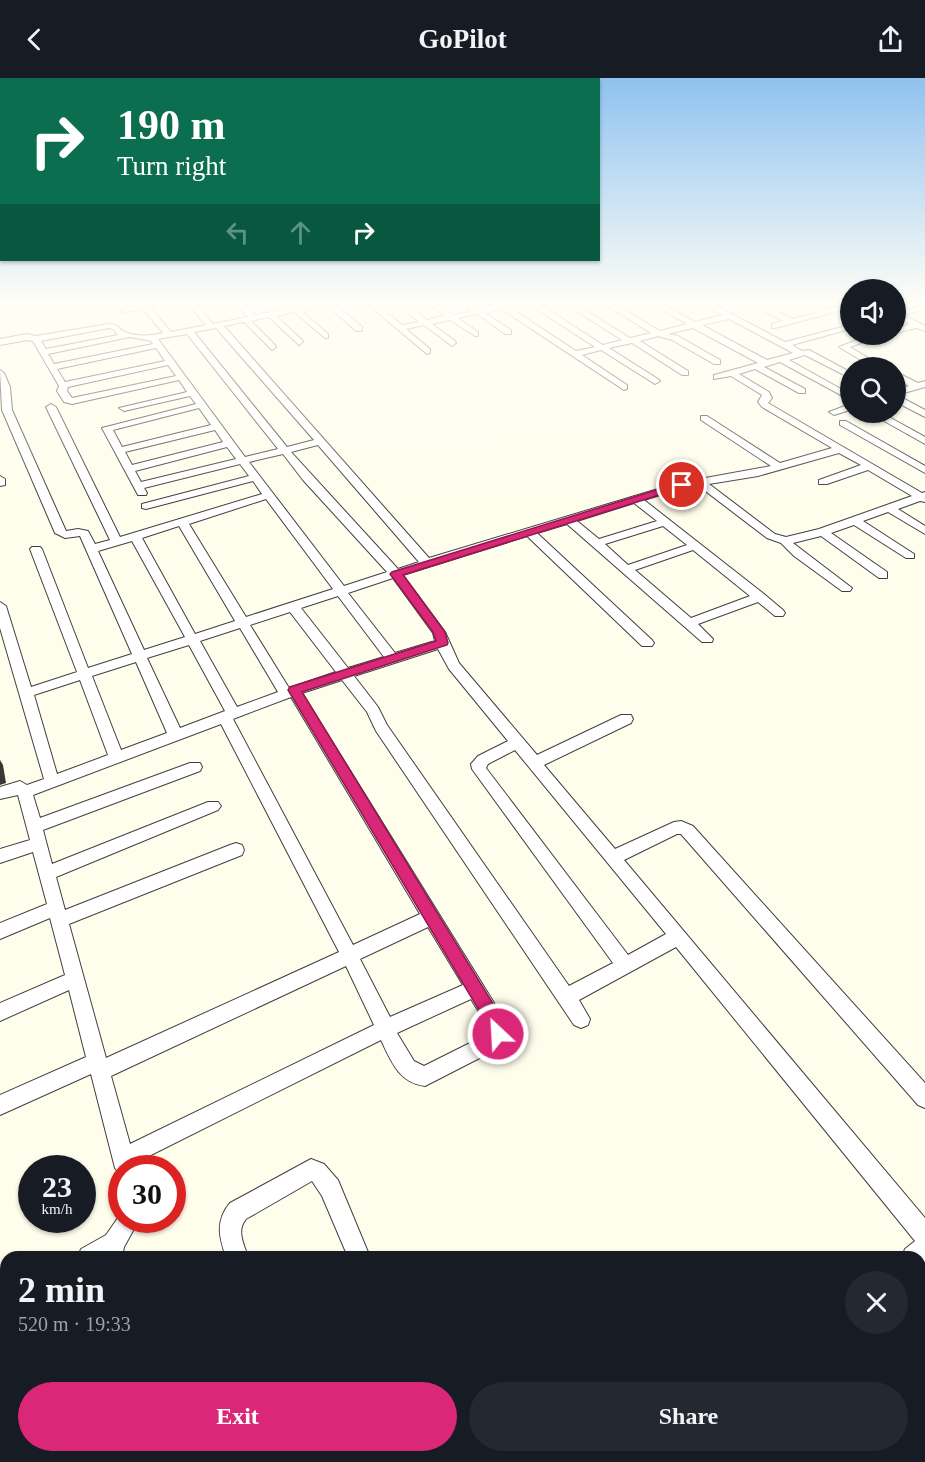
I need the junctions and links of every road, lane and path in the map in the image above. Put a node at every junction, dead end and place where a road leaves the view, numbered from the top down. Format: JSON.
{"nodes":[{"id":1,"x":57,"y":367,"type":"edge"},
{"id":2,"x":150,"y":367,"type":"edge"},
{"id":3,"x":174,"y":367,"type":"edge"},
{"id":4,"x":218,"y":367,"type":"edge"},
{"id":5,"x":252,"y":367,"type":"edge"},
{"id":6,"x":594,"y":367,"type":"edge"},
{"id":7,"x":632,"y":367,"type":"edge"},
{"id":8,"x":674,"y":367,"type":"edge"},
{"id":9,"x":753,"y":367,"type":"edge"},
{"id":10,"x":765,"y":367,"type":"edge"},
{"id":11,"x":796,"y":367,"type":"edge"},
{"id":12,"x":52,"y":368,"type":"joint"},
{"id":13,"x":0,"y":373,"type":"edge"},
{"id":14,"x":685,"y":373,"type":"dead end"},
{"id":15,"x":732,"y":373,"type":"junction"},
{"id":16,"x":181,"y":377,"type":"junction"},
{"id":17,"x":717,"y":377,"type":"dead end"},
{"id":18,"x":906,"y":380,"type":"edge"},
{"id":19,"x":655,"y":381,"type":"dead end"},
{"id":20,"x":64,"y":385,"type":"junction"},
{"id":21,"x":624,"y":387,"type":"dead end"},
{"id":22,"x":920,"y":388,"type":"edge"},
{"id":23,"x":802,"y":391,"type":"dead end"},
{"id":24,"x":840,"y":391,"type":"edge"},
{"id":25,"x":193,"y":393,"type":"junction"},
{"id":26,"x":906,"y":404,"type":"edge"},
{"id":27,"x":201,"y":405,"type":"junction"},
{"id":28,"x":51,"y":407,"type":"dead end"},
{"id":29,"x":124,"y":408,"type":"dead end"},
{"id":30,"x":840,"y":410,"type":"edge"},
{"id":31,"x":834,"y":412,"type":"dead end"},
{"id":32,"x":925,"y":414,"type":"edge"},
{"id":33,"x":704,"y":418,"type":"dead end"},
{"id":34,"x":843,"y":423,"type":"dead end"},
{"id":35,"x":892,"y":423,"type":"edge"},
{"id":36,"x":217,"y":427,"type":"junction"},
{"id":37,"x":149,"y":430,"type":"junction"},
{"id":38,"x":925,"y":441,"type":"edge"},
{"id":39,"x":320,"y":442,"type":"junction"},
{"id":40,"x":230,"y":443,"type":"junction"},
{"id":41,"x":840,"y":449,"type":"junction"},
{"id":42,"x":285,"y":450,"type":"junction"},
{"id":43,"x":119,"y":451,"type":"junction"},
{"id":44,"x":243,"y":461,"type":"junction"},
{"id":45,"x":869,"y":466,"type":"junction"},
{"id":46,"x":779,"y":467,"type":"junction"},
{"id":47,"x":129,"y":469,"type":"junction"},
{"id":48,"x":925,"y":470,"type":"edge"},
{"id":49,"x":255,"y":477,"type":"junction"},
{"id":50,"x":823,"y":482,"type":"dead end"},
{"id":51,"x":699,"y":483,"type":"junction"},
{"id":52,"x":269,"y":495,"type":"junction"},
{"id":53,"x":143,"y":496,"type":"junction"},
{"id":54,"x":924,"y":497,"type":"edge"},
{"id":55,"x":636,"y":499,"type":"junction"},
{"id":56,"x":889,"y":508,"type":"junction"},
{"id":57,"x":570,"y":520,"type":"junction"},
{"id":58,"x":854,"y":520,"type":"junction"},
{"id":59,"x":182,"y":522,"type":"junction"},
{"id":60,"x":665,"y":522,"type":"junction"},
{"id":61,"x":925,"y":531,"type":"edge"},
{"id":62,"x":823,"y":532,"type":"junction"},
{"id":63,"x":530,"y":533,"type":"junction"},
{"id":64,"x":135,"y":536,"type":"junction"},
{"id":65,"x":116,"y":541,"type":"junction"},
{"id":66,"x":785,"y":541,"type":"junction"},
{"id":67,"x":597,"y":543,"type":"junction"},
{"id":68,"x":695,"y":546,"type":"junction"},
{"id":69,"x":36,"y":549,"type":"dead end"},
{"id":70,"x":91,"y":549,"type":"junction"},
{"id":71,"x":910,"y":556,"type":"dead end"},
{"id":72,"x":428,"y":563,"type":"junction"},
{"id":73,"x":627,"y":569,"type":"junction"},
{"id":74,"x":396,"y":574,"type":"junction"},
{"id":75,"x":883,"y":575,"type":"dead end"},
{"id":76,"x":846,"y":588,"type":"dead end"},
{"id":77,"x":342,"y":592,"type":"junction"},
{"id":78,"x":760,"y":597,"type":"junction"},
{"id":79,"x":0,"y":606,"type":"edge"},
{"id":80,"x":293,"y":607,"type":"junction"},
{"id":81,"x":779,"y":613,"type":"dead end"},
{"id":82,"x":245,"y":623,"type":"junction"},
{"id":83,"x":689,"y":623,"type":"junction"},
{"id":84,"x":707,"y":639,"type":"dead end"},
{"id":85,"x":193,"y":640,"type":"junction"},
{"id":86,"x":442,"y":643,"type":"junction"},
{"id":87,"x":647,"y":643,"type":"dead end"},
{"id":88,"x":141,"y":658,"type":"junction"},
{"id":89,"x":392,"y":659,"type":"junction"},
{"id":90,"x":343,"y":674,"type":"junction"},
{"id":91,"x":84,"y":675,"type":"junction"},
{"id":92,"x":290,"y":692,"type":"junction"},
{"id":93,"x":26,"y":693,"type":"junction"},
{"id":94,"x":229,"y":715,"type":"junction"},
{"id":95,"x":626,"y":719,"type":"dead end"},
{"id":96,"x":175,"y":734,"type":"junction"},
{"id":97,"x":517,"y":742,"type":"junction"},
{"id":98,"x":116,"y":757,"type":"junction"},
{"id":99,"x":534,"y":763,"type":"junction"},
{"id":100,"x":195,"y":767,"type":"dead end"},
{"id":101,"x":52,"y":781,"type":"junction"},
{"id":102,"x":25,"y":792,"type":"junction"},
{"id":103,"x":0,"y":793,"type":"edge"},
{"id":104,"x":213,"y":806,"type":"dead end"},
{"id":105,"x":37,"y":835,"type":"junction"},
{"id":106,"x":236,"y":850,"type":"dead end"},
{"id":107,"x":0,"y":856,"type":"edge"},
{"id":108,"x":612,"y":858,"type":"junction"},
{"id":109,"x":47,"y":873,"type":"junction"},
{"id":110,"x":58,"y":914,"type":"junction"},
{"id":111,"x":432,"y":917,"type":"junction"},
{"id":112,"x":0,"y":931,"type":"edge"},
{"id":113,"x":677,"y":937,"type":"junction"},
{"id":114,"x":350,"y":956,"type":"junction"},
{"id":115,"x":626,"y":965,"type":"junction"},
{"id":116,"x":75,"y":979,"type":"junction"},
{"id":117,"x":475,"y":988,"type":"junction"},
{"id":118,"x":566,"y":997,"type":"junction"},
{"id":119,"x":0,"y":1012,"type":"edge"},
{"id":120,"x":581,"y":1019,"type":"dead end"},
{"id":121,"x":385,"y":1029,"type":"junction"},
{"id":122,"x":99,"y":1066,"type":"junction"},
{"id":123,"x":925,"y":1098,"type":"edge"},
{"id":124,"x":0,"y":1105,"type":"edge"},
{"id":125,"x":122,"y":1155,"type":"edge"},
{"id":126,"x":140,"y":1155,"type":"edge"},
{"id":127,"x":121,"y":1233,"type":"edge"},
{"id":128,"x":925,"y":1234,"type":"edge"},
{"id":129,"x":112,"y":1250,"type":"edge"},
{"id":130,"x":235,"y":1251,"type":"edge"},
{"id":131,"x":356,"y":1251,"type":"edge"}],
"edges":[{"from":1,"to":12,"type":"street"},
{"from":2,"to":20,"type":"street"},
{"from":3,"to":16,"type":"street"},
{"from":4,"to":42,"type":"street"},
{"from":5,"to":39,"type":"street"},
{"from":6,"to":21,"type":"street"},
{"from":7,"to":19,"type":"street"},
{"from":8,"to":14,"type":"street"},
{"from":9,"to":15,"type":"street"},
{"from":10,"to":23,"type":"street"},
{"from":11,"to":24,"type":"street"},
{"from":12,"to":20,"type":"street"},
{"from":13,"to":70,"type":"street"},
{"from":15,"to":17,"type":"street"},
{"from":15,"to":41,"type":"street"},
{"from":16,"to":20,"type":"street"},
{"from":16,"to":25,"type":"street"},
{"from":18,"to":22,"type":"street"},
{"from":25,"to":27,"type":"street"},
{"from":25,"to":29,"type":"street"},
{"from":26,"to":32,"type":"street"},
{"from":27,"to":36,"type":"street"},
{"from":27,"to":37,"type":"street"},
{"from":28,"to":65,"type":"street"},
{"from":30,"to":31,"type":"street"},
{"from":33,"to":46,"type":"street"},
{"from":34,"to":48,"type":"street"},
{"from":35,"to":38,"type":"street"},
{"from":36,"to":37,"type":"street"},
{"from":36,"to":40,"type":"street"},
{"from":37,"to":43,"type":"street"},
{"from":37,"to":43,"type":"street"},
{"from":39,"to":42,"type":"street"},
{"from":39,"to":72,"type":"street"},
{"from":40,"to":44,"type":"street"},
{"from":40,"to":47,"type":"street"},
{"from":41,"to":45,"type":"street"},
{"from":41,"to":46,"type":"street"},
{"from":42,"to":44,"type":"street"},
{"from":42,"to":74,"type":"street"},
{"from":43,"to":47,"type":"street"},
{"from":44,"to":49,"type":"street"},
{"from":44,"to":53,"type":"street"},
{"from":45,"to":50,"type":"street"},
{"from":45,"to":54,"type":"street"},
{"from":46,"to":51,"type":"street"},
{"from":47,"to":53,"type":"street"},
{"from":49,"to":52,"type":"street"},
{"from":49,"to":53,"type":"street"},
{"from":51,"to":55,"type":"street"},
{"from":51,"to":66,"type":"street"},
{"from":52,"to":59,"type":"street"},
{"from":52,"to":77,"type":"street"},
{"from":54,"to":56,"type":"street"},
{"from":55,"to":57,"type":"street"},
{"from":55,"to":60,"type":"street"},
{"from":56,"to":58,"type":"street"},
{"from":56,"to":61,"type":"street"},
{"from":57,"to":63,"type":"street"},
{"from":57,"to":67,"type":"street"},
{"from":58,"to":62,"type":"street"},
{"from":58,"to":71,"type":"street"},
{"from":59,"to":64,"type":"street"},
{"from":59,"to":82,"type":"street"},
{"from":60,"to":67,"type":"street"},
{"from":60,"to":68,"type":"street"},
{"from":62,"to":66,"type":"street"},
{"from":62,"to":75,"type":"street"},
{"from":63,"to":72,"type":"street"},
{"from":63,"to":87,"type":"street"},
{"from":64,"to":65,"type":"street"},
{"from":64,"to":85,"type":"street"},
{"from":65,"to":70,"type":"street"},
{"from":66,"to":76,"type":"street"},
{"from":67,"to":73,"type":"street"},
{"from":68,"to":73,"type":"street"},
{"from":68,"to":78,"type":"street"},
{"from":69,"to":91,"type":"street"},
{"from":70,"to":88,"type":"street"},
{"from":72,"to":74,"type":"street"},
{"from":73,"to":83,"type":"street"},
{"from":74,"to":77,"type":"street"},
{"from":74,"to":86,"type":"street"},
{"from":77,"to":80,"type":"street"},
{"from":77,"to":89,"type":"street"},
{"from":78,"to":81,"type":"street"},
{"from":78,"to":83,"type":"street"},
{"from":79,"to":93,"type":"street"},
{"from":80,"to":82,"type":"street"},
{"from":80,"to":90,"type":"street"},
{"from":82,"to":85,"type":"street"},
{"from":82,"to":92,"type":"street"},
{"from":83,"to":84,"type":"street"},
{"from":85,"to":88,"type":"street"},
{"from":85,"to":94,"type":"street"},
{"from":86,"to":89,"type":"street"},
{"from":86,"to":97,"type":"street"},
{"from":88,"to":91,"type":"street"},
{"from":88,"to":96,"type":"street"},
{"from":89,"to":90,"type":"street"},
{"from":90,"to":92,"type":"street"},
{"from":90,"to":118,"type":"street"},
{"from":91,"to":93,"type":"street"},
{"from":91,"to":98,"type":"street"},
{"from":92,"to":94,"type":"street"},
{"from":92,"to":111,"type":"street"},
{"from":93,"to":101,"type":"street"},
{"from":94,"to":96,"type":"street"},
{"from":94,"to":114,"type":"street"},
{"from":95,"to":99,"type":"street"},
{"from":96,"to":98,"type":"street"},
{"from":97,"to":99,"type":"street"},
{"from":97,"to":115,"type":"street"},
{"from":98,"to":101,"type":"street"},
{"from":99,"to":108,"type":"street"},
{"from":100,"to":105,"type":"street"},
{"from":101,"to":102,"type":"street"},
{"from":102,"to":103,"type":"street"},
{"from":102,"to":105,"type":"street"},
{"from":104,"to":109,"type":"street"},
{"from":105,"to":107,"type":"street"},
{"from":105,"to":109,"type":"street"},
{"from":106,"to":110,"type":"street"},
{"from":108,"to":113,"type":"street"},
{"from":108,"to":123,"type":"street"},
{"from":109,"to":110,"type":"street"},
{"from":110,"to":112,"type":"street"},
{"from":110,"to":116,"type":"street"},
{"from":111,"to":114,"type":"street"},
{"from":111,"to":117,"type":"street"},
{"from":113,"to":115,"type":"street"},
{"from":113,"to":128,"type":"street"},
{"from":114,"to":121,"type":"street"},
{"from":114,"to":122,"type":"street"},
{"from":115,"to":118,"type":"street"},
{"from":116,"to":119,"type":"street"},
{"from":116,"to":122,"type":"street"},
{"from":117,"to":121,"type":"street"},
{"from":117,"to":121,"type":"street"},
{"from":118,"to":120,"type":"street"},
{"from":121,"to":126,"type":"street"},
{"from":122,"to":124,"type":"street"},
{"from":122,"to":125,"type":"street"},
{"from":127,"to":129,"type":"street"},
{"from":130,"to":131,"type":"street"}]}
